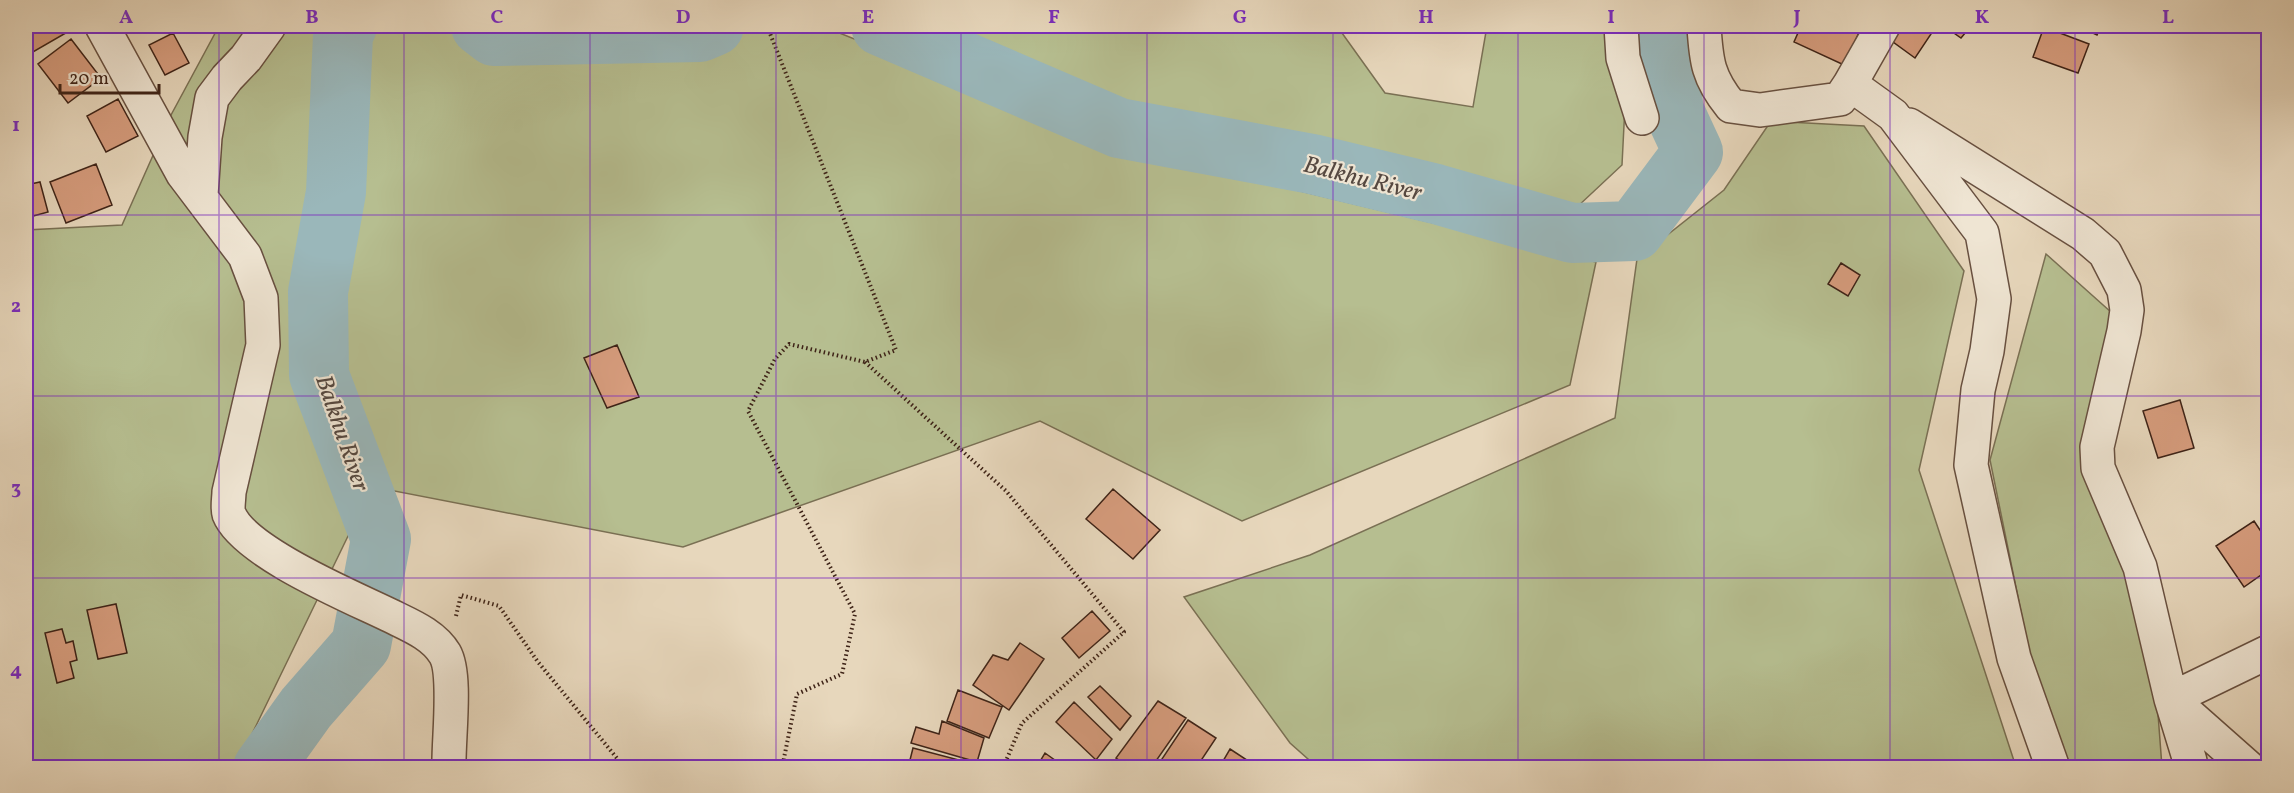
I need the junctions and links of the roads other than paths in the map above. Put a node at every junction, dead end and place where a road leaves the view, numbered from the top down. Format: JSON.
{"nodes":[{"id":1,"x":102,"y":26,"type":"edge"},
{"id":2,"x":269,"y":26,"type":"edge"},
{"id":3,"x":1621,"y":26,"type":"edge"},
{"id":4,"x":1704,"y":26,"type":"edge"},
{"id":5,"x":1883,"y":26,"type":"edge"},
{"id":6,"x":1850,"y":84,"type":"junction"},
{"id":7,"x":1893,"y":115,"type":"junction"},
{"id":8,"x":1642,"y":118,"type":"dead end"},
{"id":9,"x":201,"y":195,"type":"junction"},
{"id":10,"x":2268,"y":652,"type":"edge"},
{"id":11,"x":2171,"y":699,"type":"junction"},
{"id":12,"x":449,"y":768,"type":"edge"},
{"id":13,"x":2053,"y":768,"type":"edge"},
{"id":14,"x":2189,"y":768,"type":"edge"},
{"id":15,"x":2249,"y":768,"type":"edge"}],
"edges":[{"from":1,"to":9,"type":"street"},
{"from":2,"to":9,"type":"street"},
{"from":3,"to":8,"type":"street"},
{"from":4,"to":6,"type":"street"},
{"from":5,"to":6,"type":"street"},
{"from":6,"to":7,"type":"street"},
{"from":7,"to":11,"type":"street"},
{"from":7,"to":13,"type":"street"},
{"from":9,"to":12,"type":"street"},
{"from":10,"to":11,"type":"street"},
{"from":11,"to":14,"type":"street"},
{"from":11,"to":15,"type":"street"}]}
